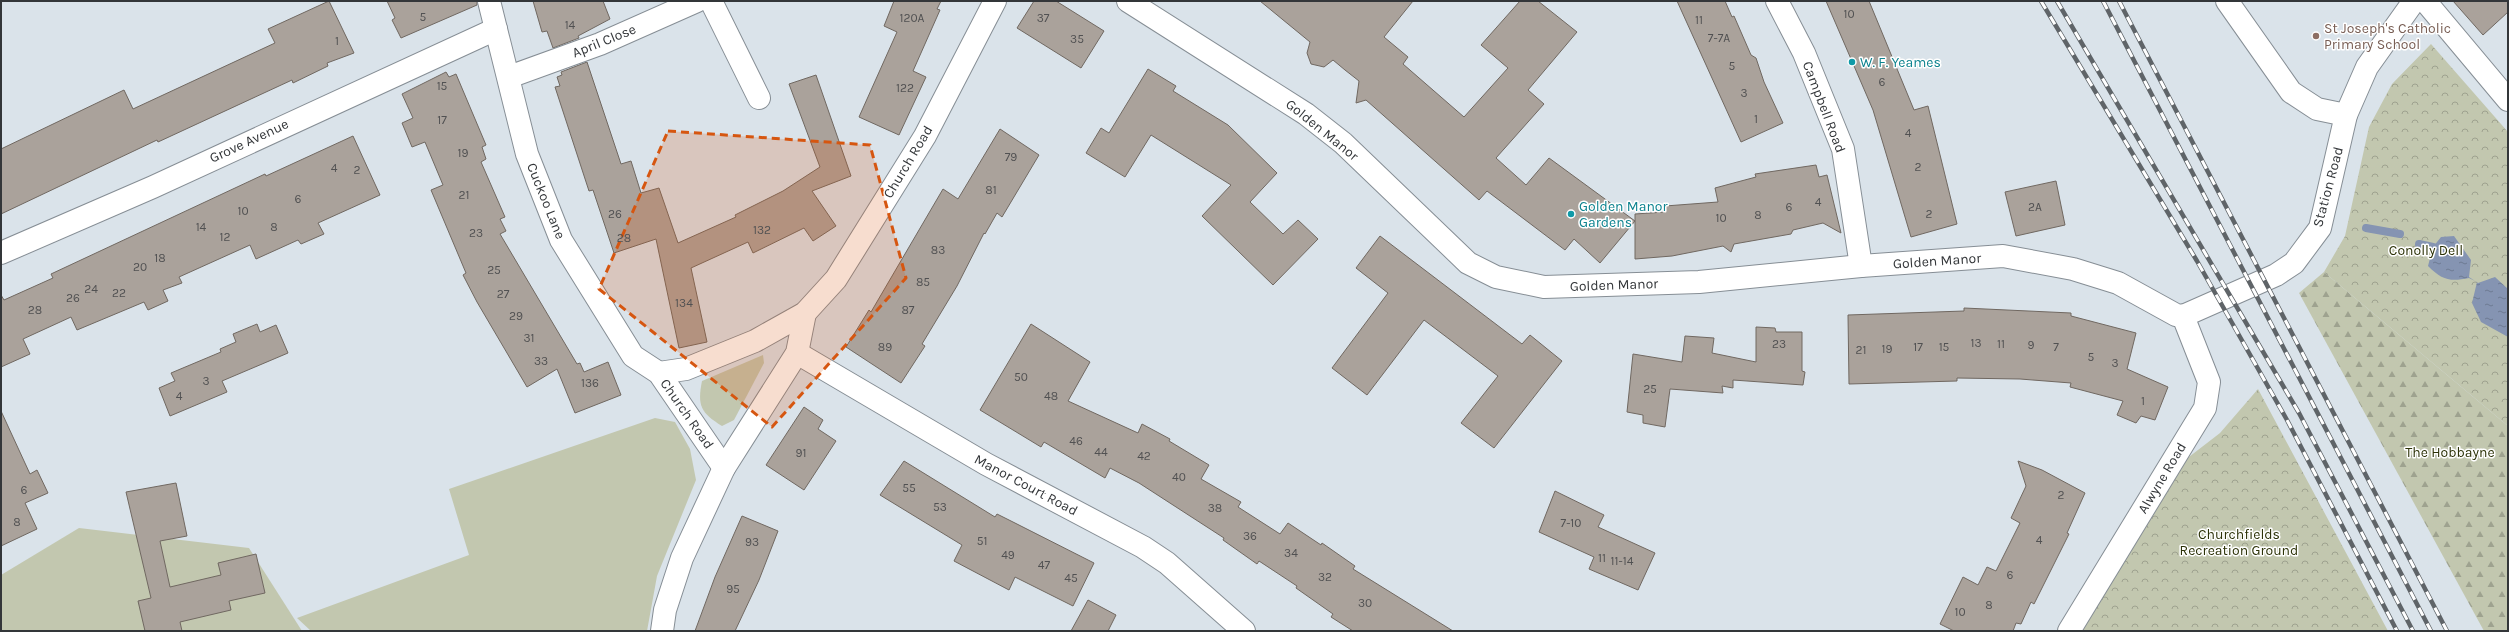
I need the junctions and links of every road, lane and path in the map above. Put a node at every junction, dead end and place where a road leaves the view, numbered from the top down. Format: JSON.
{"nodes":[{"id":1,"x":489,"y":1,"type":"edge"},
{"id":2,"x":697,"y":1,"type":"edge"},
{"id":3,"x":711,"y":1,"type":"edge"},
{"id":4,"x":995,"y":1,"type":"edge"},
{"id":5,"x":1128,"y":1,"type":"edge"},
{"id":6,"x":1777,"y":1,"type":"edge"},
{"id":7,"x":2227,"y":1,"type":"edge"},
{"id":8,"x":2414,"y":1,"type":"edge"},
{"id":9,"x":2425,"y":1,"type":"edge"},
{"id":10,"x":496,"y":29,"type":"junction"},
{"id":11,"x":509,"y":77,"type":"junction"},
{"id":12,"x":759,"y":98,"type":"dead end"},
{"id":13,"x":2508,"y":100,"type":"edge"},
{"id":14,"x":2346,"y":115,"type":"junction"},
{"id":15,"x":1,"y":253,"type":"edge"},
{"id":16,"x":1861,"y":266,"type":"junction"},
{"id":17,"x":805,"y":313,"type":"junction"},
{"id":18,"x":2183,"y":316,"type":"junction"},
{"id":19,"x":797,"y":353,"type":"junction"},
{"id":20,"x":659,"y":373,"type":"junction"},
{"id":21,"x":724,"y":468,"type":"junction"},
{"id":22,"x":662,"y":631,"type":"edge"},
{"id":23,"x":1244,"y":631,"type":"edge"},
{"id":24,"x":2069,"y":631,"type":"edge"}],
"edges":[{"from":1,"to":10,"type":"street","name":"Cuckoo Lane"},
{"from":2,"to":11,"type":"street","name":"April Close"},
{"from":3,"to":12,"type":"street"},
{"from":4,"to":17,"type":"street","name":"Church Road"},
{"from":5,"to":16,"type":"street","name":"Golden Manor"},
{"from":6,"to":16,"type":"street","name":"Campbell Road"},
{"from":7,"to":14,"type":"street"},
{"from":8,"to":14,"type":"street","name":"Station Road"},
{"from":9,"to":13,"type":"street"},
{"from":10,"to":11,"type":"street","name":"Cuckoo Lane"},
{"from":10,"to":15,"type":"street","name":"Grove Avenue"},
{"from":11,"to":20,"type":"street","name":"Cuckoo Lane"},
{"from":14,"to":18,"type":"street","name":"Station Road"},
{"from":16,"to":18,"type":"street","name":"Golden Manor"},
{"from":17,"to":19,"type":"street","name":"Church Road"},
{"from":17,"to":20,"type":"street","name":"Church Road"},
{"from":18,"to":24,"type":"street","name":"Alwyne Road"},
{"from":19,"to":21,"type":"street","name":"Church Road"},
{"from":19,"to":23,"type":"street","name":"Manor Court Road"},
{"from":20,"to":21,"type":"street","name":"Church Road"},
{"from":21,"to":22,"type":"street","name":"Church Road"}]}
